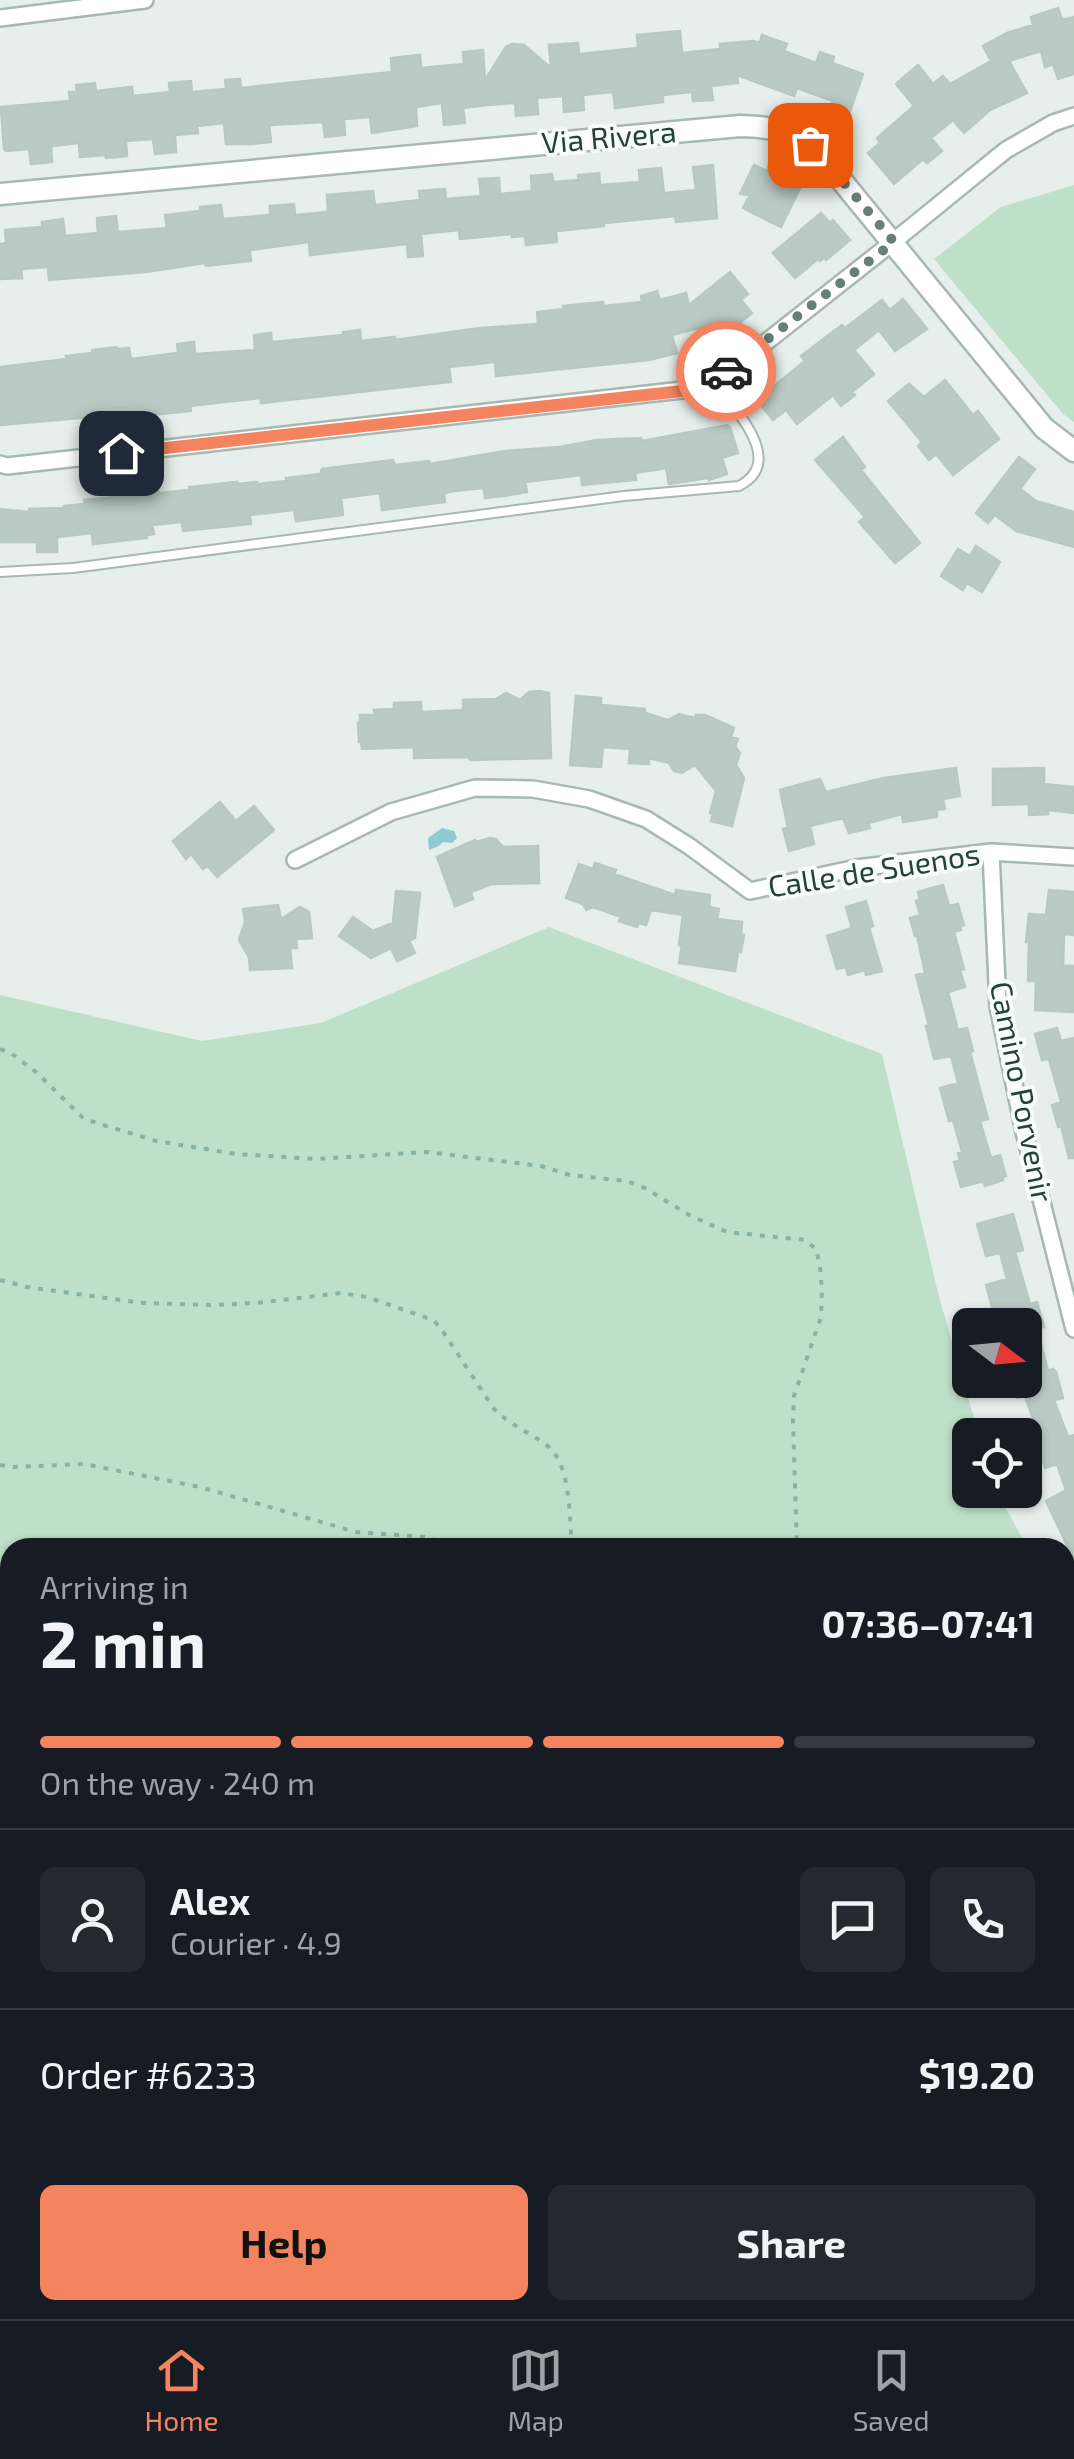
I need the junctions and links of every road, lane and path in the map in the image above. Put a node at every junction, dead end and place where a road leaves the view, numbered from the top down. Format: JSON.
{"nodes":[{"id":1,"x":144,"y":0,"type":"edge"},
{"id":2,"x":0,"y":18,"type":"edge"},
{"id":3,"x":1074,"y":116,"type":"edge"},
{"id":4,"x":0,"y":194,"type":"edge"},
{"id":5,"x":894,"y":242,"type":"junction"},
{"id":6,"x":711,"y":379,"type":"junction"},
{"id":7,"x":1074,"y":451,"type":"edge"},
{"id":8,"x":0,"y":464,"type":"edge"},
{"id":9,"x":0,"y":572,"type":"edge"},
{"id":10,"x":991,"y":852,"type":"junction"},
{"id":11,"x":1074,"y":857,"type":"edge"},
{"id":12,"x":295,"y":860,"type":"dead end"},
{"id":13,"x":0,"y":1049,"type":"edge"},
{"id":14,"x":0,"y":1280,"type":"edge"},
{"id":15,"x":1074,"y":1329,"type":"edge"},
{"id":16,"x":0,"y":1465,"type":"edge"},
{"id":17,"x":429,"y":1538,"type":"edge"},
{"id":18,"x":571,"y":1538,"type":"edge"},
{"id":19,"x":797,"y":1538,"type":"edge"}],
"edges":[{"from":1,"to":2,"type":"street"},
{"from":3,"to":5,"type":"street"},
{"from":4,"to":5,"type":"street","name":"Via Rivera"},
{"from":5,"to":6,"type":"street"},
{"from":5,"to":7,"type":"street","name":"Via Rivera"},
{"from":6,"to":8,"type":"street"},
{"from":6,"to":9,"type":"lane"},
{"from":10,"to":11,"type":"street","name":"Calle de Suenos"},
{"from":10,"to":12,"type":"street","name":"Calle de Suenos"},
{"from":10,"to":15,"type":"street","name":"Camino Porvenir"},
{"from":13,"to":19,"type":"path"},
{"from":14,"to":18,"type":"path"},
{"from":16,"to":17,"type":"path"}]}
